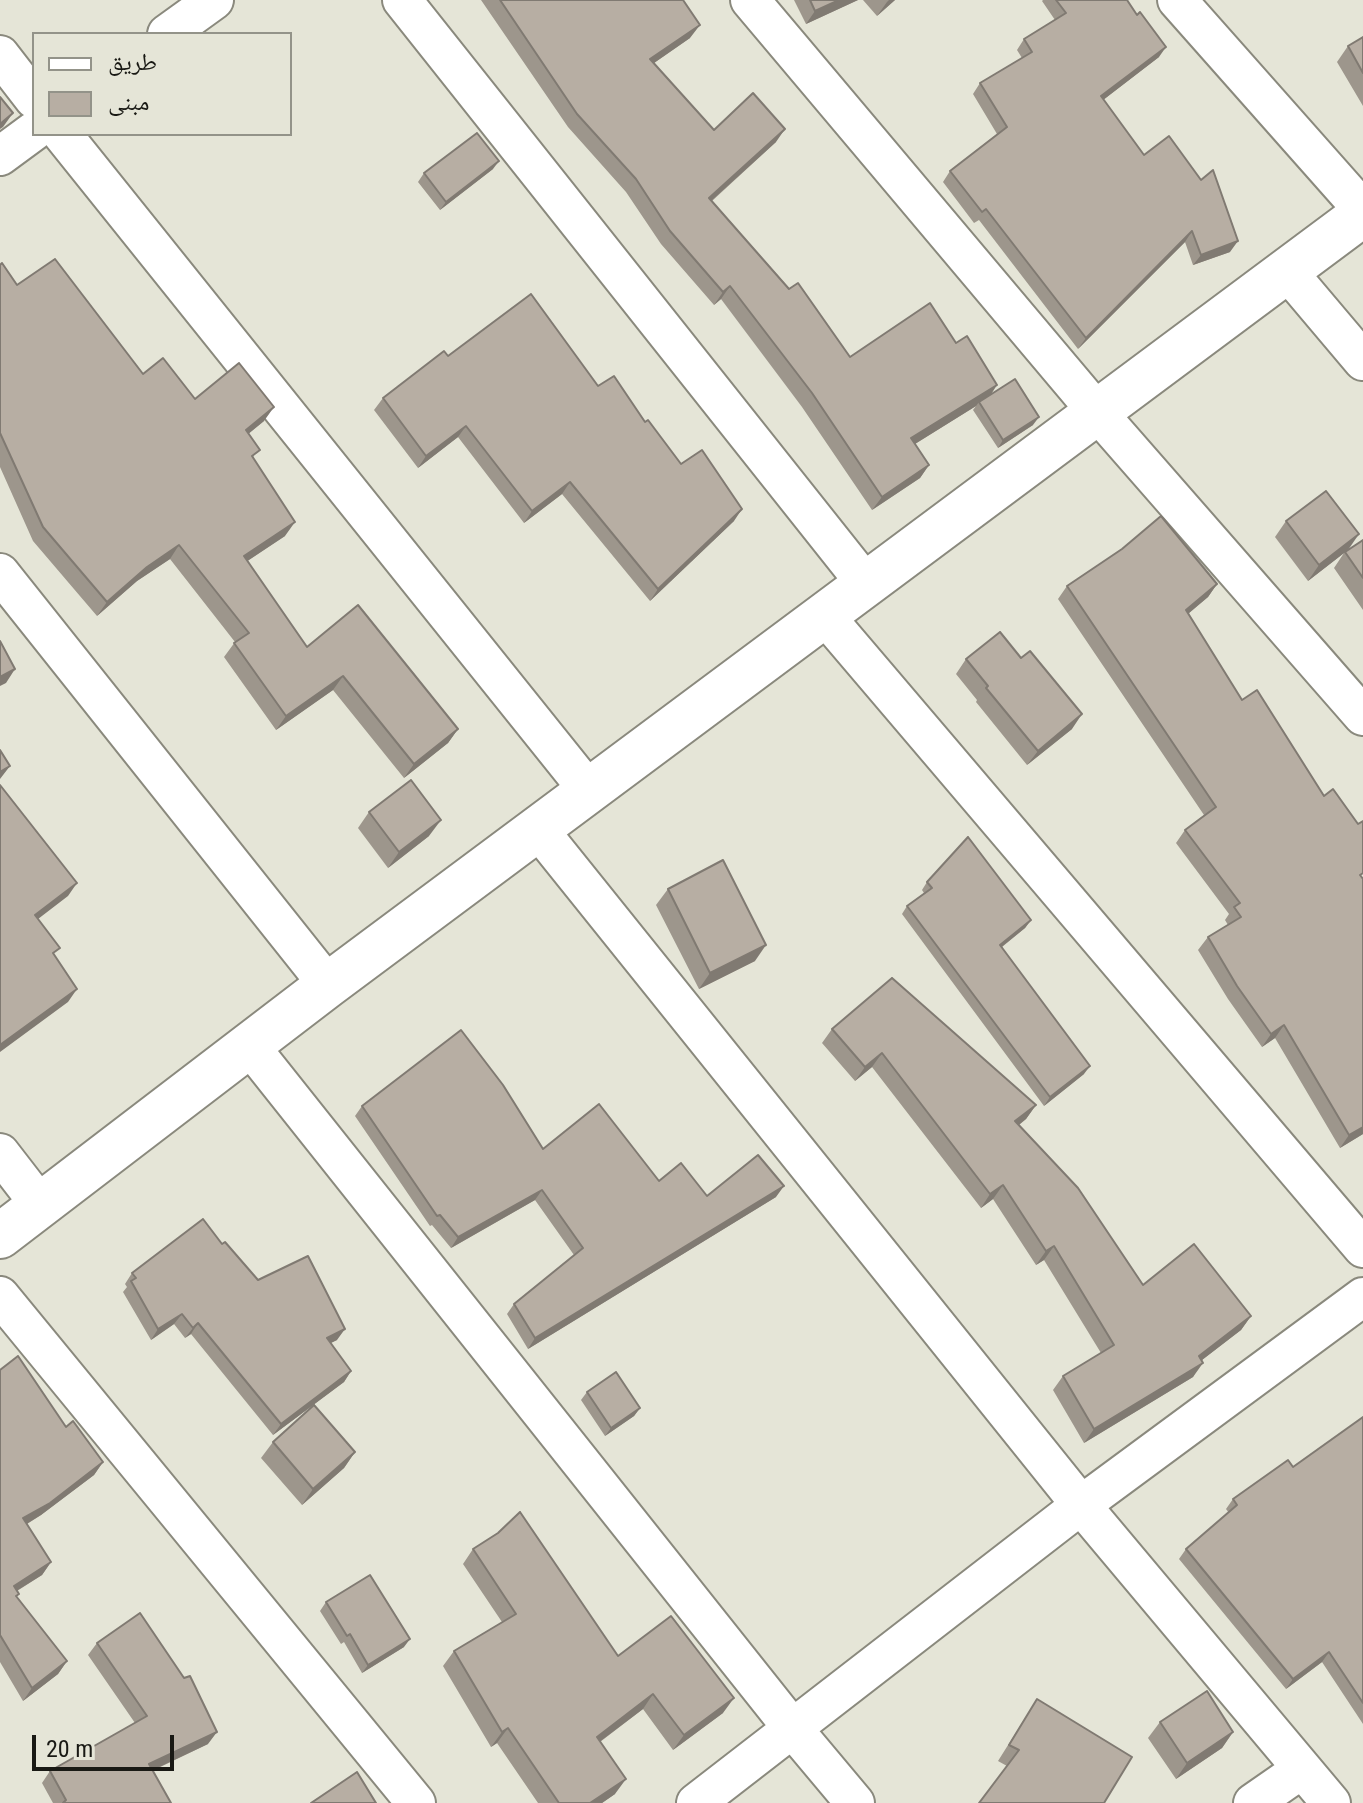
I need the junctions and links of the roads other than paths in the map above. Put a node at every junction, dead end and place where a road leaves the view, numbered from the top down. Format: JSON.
{"nodes":[{"id":1,"x":214,"y":0,"type":"edge"},
{"id":2,"x":402,"y":0,"type":"edge"},
{"id":3,"x":750,"y":0,"type":"edge"},
{"id":4,"x":1177,"y":0,"type":"edge"},
{"id":5,"x":170,"y":32,"type":"edge"},
{"id":6,"x":0,"y":55,"type":"edge"},
{"id":7,"x":32,"y":96,"type":"edge"},
{"id":8,"x":32,"y":132,"type":"edge"},
{"id":9,"x":64,"y":136,"type":"edge"},
{"id":10,"x":0,"y":156,"type":"edge"},
{"id":11,"x":1363,"y":212,"type":"edge"},
{"id":12,"x":1287,"y":271,"type":"junction"},
{"id":13,"x":1363,"y":361,"type":"edge"},
{"id":14,"x":1098,"y":413,"type":"junction"},
{"id":15,"x":0,"y":573,"type":"edge"},
{"id":16,"x":866,"y":584,"type":"junction"},
{"id":17,"x":825,"y":616,"type":"junction"},
{"id":18,"x":1363,"y":716,"type":"edge"},
{"id":19,"x":589,"y":791,"type":"junction"},
{"id":20,"x":538,"y":829,"type":"junction"},
{"id":21,"x":328,"y":985,"type":"junction"},
{"id":22,"x":249,"y":1045,"type":"junction"},
{"id":23,"x":0,"y":1153,"type":"edge"},
{"id":24,"x":41,"y":1206,"type":"junction"},
{"id":25,"x":0,"y":1236,"type":"edge"},
{"id":26,"x":1363,"y":1248,"type":"edge"},
{"id":27,"x":0,"y":1296,"type":"edge"},
{"id":28,"x":1363,"y":1297,"type":"edge"},
{"id":29,"x":1081,"y":1505,"type":"junction"},
{"id":30,"x":793,"y":1729,"type":"junction"},
{"id":31,"x":1302,"y":1769,"type":"junction"},
{"id":32,"x":416,"y":1803,"type":"edge"},
{"id":33,"x":696,"y":1803,"type":"edge"},
{"id":34,"x":855,"y":1803,"type":"edge"},
{"id":35,"x":1253,"y":1803,"type":"edge"},
{"id":36,"x":1331,"y":1803,"type":"edge"}],
"edges":[{"from":1,"to":5,"type":"street"},
{"from":2,"to":16,"type":"street"},
{"from":3,"to":14,"type":"street"},
{"from":4,"to":11,"type":"street"},
{"from":6,"to":7,"type":"street"},
{"from":8,"to":10,"type":"street"},
{"from":9,"to":19,"type":"street"},
{"from":11,"to":12,"type":"street"},
{"from":12,"to":13,"type":"street"},
{"from":12,"to":14,"type":"street"},
{"from":14,"to":16,"type":"street"},
{"from":14,"to":18,"type":"street"},
{"from":15,"to":21,"type":"street"},
{"from":16,"to":17,"type":"street"},
{"from":17,"to":19,"type":"street"},
{"from":17,"to":26,"type":"street"},
{"from":19,"to":20,"type":"street"},
{"from":20,"to":21,"type":"street"},
{"from":20,"to":29,"type":"street"},
{"from":21,"to":22,"type":"street"},
{"from":22,"to":24,"type":"street"},
{"from":22,"to":30,"type":"street"},
{"from":23,"to":24,"type":"street"},
{"from":24,"to":25,"type":"street"},
{"from":27,"to":32,"type":"street"},
{"from":28,"to":29,"type":"street"},
{"from":29,"to":30,"type":"street"},
{"from":29,"to":31,"type":"street"},
{"from":30,"to":33,"type":"street"},
{"from":30,"to":34,"type":"street"},
{"from":31,"to":35,"type":"street"},
{"from":31,"to":36,"type":"street"}]}
